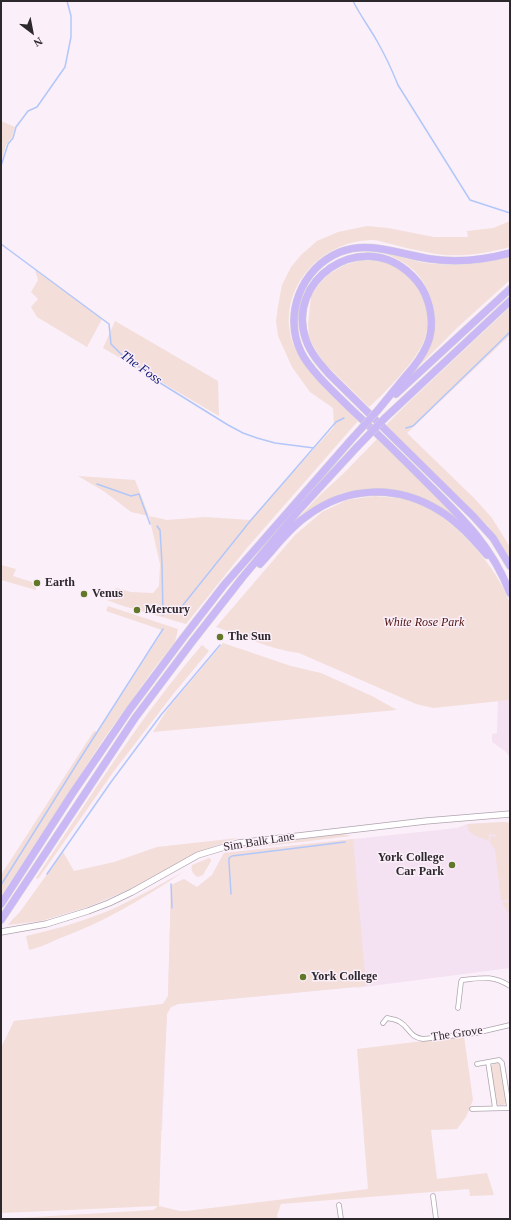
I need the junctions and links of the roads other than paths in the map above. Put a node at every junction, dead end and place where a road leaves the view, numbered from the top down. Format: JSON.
{"nodes":[{"id":1,"x":510,"y":253,"type":"edge"},
{"id":2,"x":510,"y":289,"type":"edge"},
{"id":3,"x":510,"y":301,"type":"edge"},
{"id":4,"x":378,"y":410,"type":"junction"},
{"id":5,"x":510,"y":566,"type":"edge"},
{"id":6,"x":500,"y":570,"type":"junction"},
{"id":7,"x":242,"y":578,"type":"junction"},
{"id":8,"x":510,"y":593,"type":"edge"},
{"id":9,"x":510,"y":814,"type":"edge"},
{"id":10,"x":1,"y":904,"type":"edge"},
{"id":11,"x":1,"y":920,"type":"edge"},
{"id":12,"x":1,"y":932,"type":"edge"},
{"id":13,"x":510,"y":986,"type":"edge"},
{"id":14,"x":458,"y":1008,"type":"dead end"},
{"id":15,"x":385,"y":1012,"type":"dead end"},
{"id":16,"x":387,"y":1018,"type":"junction"},
{"id":17,"x":383,"y":1023,"type":"dead end"},
{"id":18,"x":510,"y":1025,"type":"edge"},
{"id":19,"x":488,"y":1062,"type":"junction"},
{"id":20,"x":477,"y":1064,"type":"dead end"},
{"id":21,"x":510,"y":1107,"type":"edge"},
{"id":22,"x":495,"y":1108,"type":"junction"},
{"id":23,"x":472,"y":1109,"type":"dead end"},
{"id":24,"x":433,"y":1196,"type":"dead end"},
{"id":25,"x":339,"y":1205,"type":"dead end"},
{"id":26,"x":341,"y":1219,"type":"edge"},
{"id":27,"x":436,"y":1219,"type":"edge"}],
"edges":[{"from":1,"to":6,"type":"highway"},
{"from":2,"to":4,"type":"highway"},
{"from":3,"to":7,"type":"highway","bridge":true},
{"from":4,"to":5,"type":"highway"},
{"from":4,"to":10,"type":"highway","bridge":true},
{"from":6,"to":7,"type":"highway"},
{"from":6,"to":8,"type":"highway"},
{"from":7,"to":11,"type":"highway"},
{"from":9,"to":12,"type":"street","name":"Sim Balk Lane"},
{"from":13,"to":14,"type":"street"},
{"from":15,"to":16,"type":"street"},
{"from":16,"to":17,"type":"street"},
{"from":16,"to":18,"type":"street","name":"The Grove"},
{"from":19,"to":20,"type":"street"},
{"from":19,"to":21,"type":"street"},
{"from":19,"to":22,"type":"street"},
{"from":21,"to":22,"type":"street"},
{"from":22,"to":23,"type":"street"},
{"from":24,"to":27,"type":"street"},
{"from":25,"to":26,"type":"street"}]}
